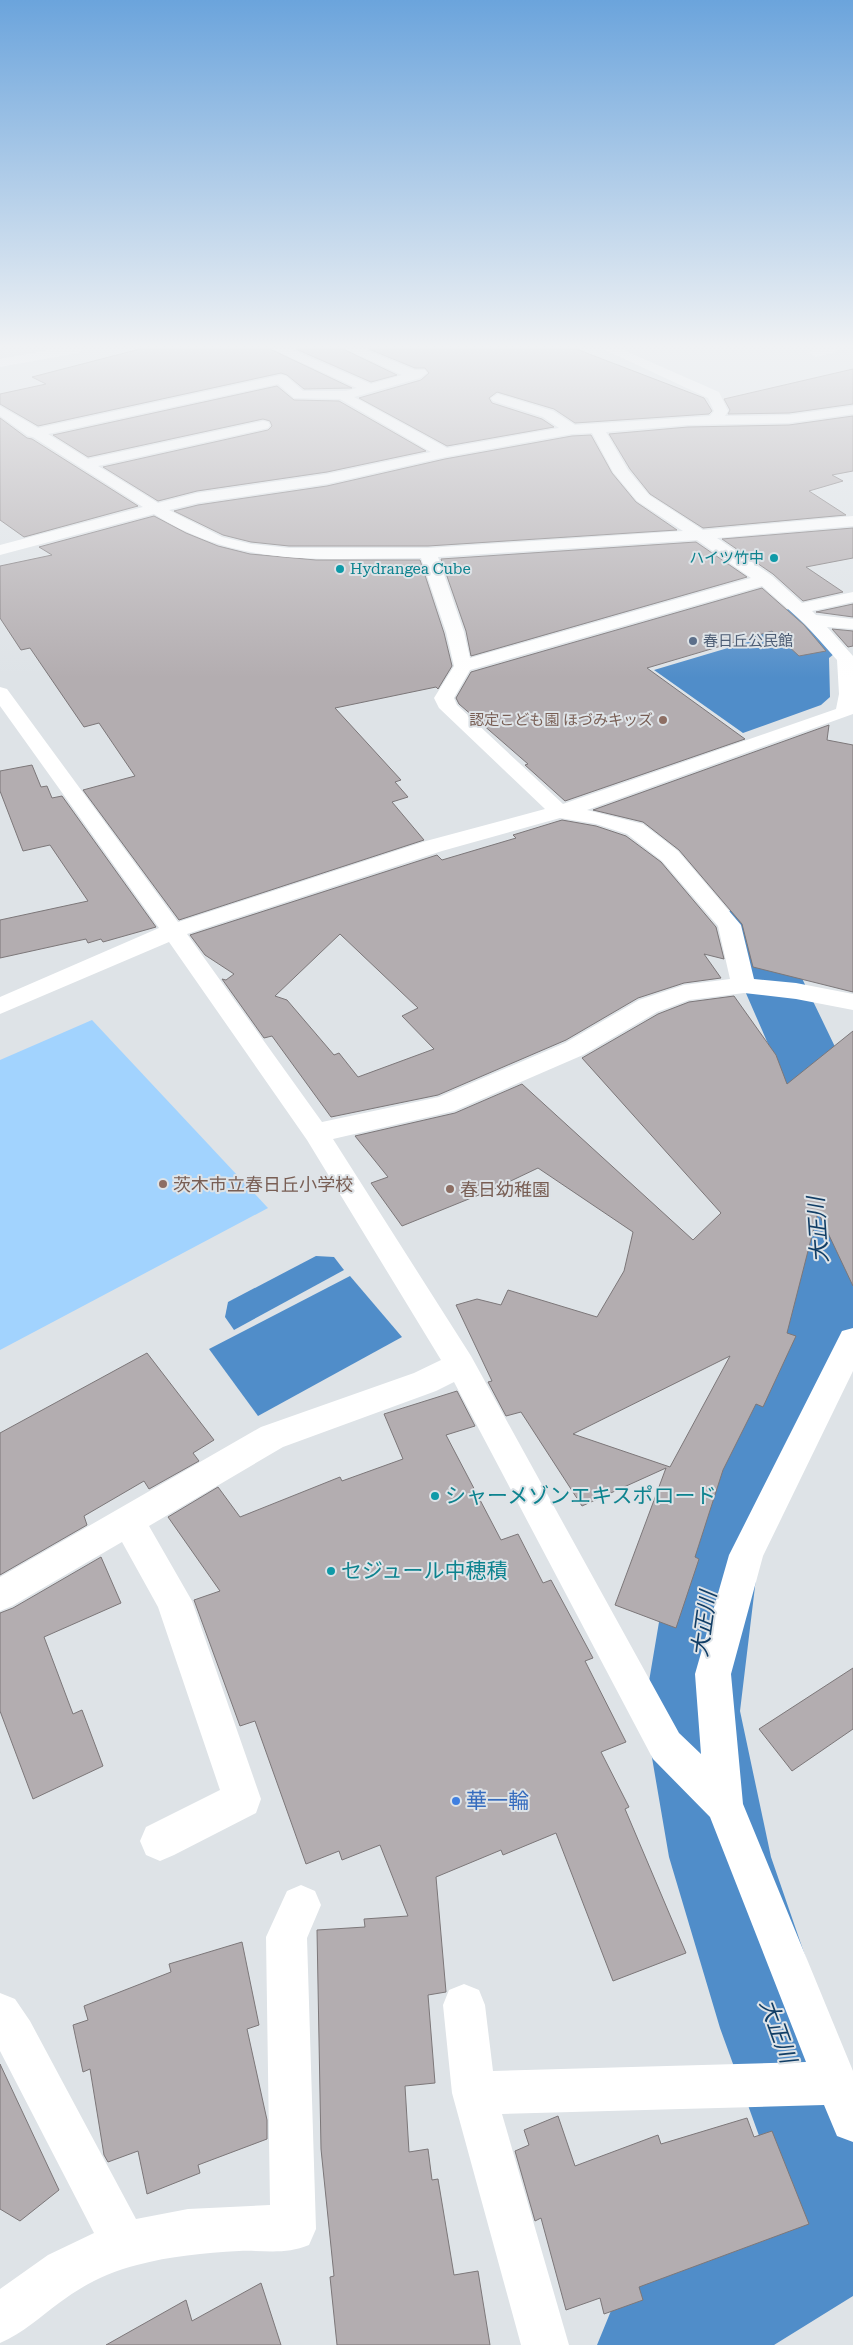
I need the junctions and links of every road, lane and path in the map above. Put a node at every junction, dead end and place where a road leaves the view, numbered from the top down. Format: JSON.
{"nodes":[{"id":1,"x":76,"y":458,"type":"edge"},
{"id":2,"x":110,"y":458,"type":"edge"},
{"id":3,"x":420,"y":458,"type":"edge"},
{"id":4,"x":613,"y":458,"type":"edge"},
{"id":5,"x":85,"y":464,"type":"junction"},
{"id":6,"x":156,"y":508,"type":"junction"},
{"id":7,"x":853,"y":521,"type":"edge"},
{"id":8,"x":699,"y":535,"type":"junction"},
{"id":9,"x":0,"y":550,"type":"edge"},
{"id":10,"x":428,"y":553,"type":"junction"},
{"id":11,"x":766,"y":580,"type":"junction"},
{"id":12,"x":853,"y":597,"type":"edge"},
{"id":13,"x":804,"y":614,"type":"junction"},
{"id":14,"x":853,"y":624,"type":"edge"},
{"id":15,"x":463,"y":666,"type":"junction"},
{"id":16,"x":850,"y":674,"type":"edge"},
{"id":17,"x":0,"y":693,"type":"edge"},
{"id":18,"x":560,"y":812,"type":"junction"},
{"id":19,"x":173,"y":930,"type":"junction"},
{"id":20,"x":752,"y":985,"type":"junction"},
{"id":21,"x":853,"y":1002,"type":"edge"},
{"id":22,"x":0,"y":1006,"type":"edge"},
{"id":23,"x":316,"y":1133,"type":"junction"},
{"id":24,"x":853,"y":1340,"type":"edge"},
{"id":25,"x":460,"y":1365,"type":"junction"},
{"id":26,"x":128,"y":1521,"type":"junction"},
{"id":27,"x":0,"y":1595,"type":"edge"},
{"id":28,"x":720,"y":1799,"type":"junction"},
{"id":29,"x":160,"y":1841,"type":"dead end"},
{"id":30,"x":302,"y":1906,"type":"dead end"},
{"id":31,"x":464,"y":2006,"type":"dead end"},
{"id":32,"x":0,"y":2014,"type":"edge"},
{"id":33,"x":474,"y":2093,"type":"junction"},
{"id":34,"x":844,"y":2101,"type":"edge"},
{"id":35,"x":125,"y":2245,"type":"junction"},
{"id":36,"x":0,"y":2319,"type":"edge"},
{"id":37,"x":546,"y":2345,"type":"edge"}],
"edges":[{"from":1,"to":5,"type":"street"},
{"from":2,"to":5,"type":"street"},
{"from":3,"to":6,"type":"street"},
{"from":4,"to":8,"type":"street"},
{"from":5,"to":6,"type":"street"},
{"from":6,"to":9,"type":"street"},
{"from":6,"to":10,"type":"street"},
{"from":7,"to":8,"type":"street"},
{"from":8,"to":10,"type":"street"},
{"from":8,"to":11,"type":"street"},
{"from":10,"to":15,"type":"street"},
{"from":11,"to":13,"type":"street"},
{"from":11,"to":15,"type":"street"},
{"from":12,"to":13,"type":"street"},
{"from":13,"to":14,"type":"street"},
{"from":13,"to":16,"type":"street"},
{"from":15,"to":18,"type":"street"},
{"from":16,"to":18,"type":"street"},
{"from":17,"to":19,"type":"street"},
{"from":18,"to":19,"type":"street"},
{"from":18,"to":20,"type":"street"},
{"from":19,"to":22,"type":"street"},
{"from":19,"to":23,"type":"street"},
{"from":20,"to":21,"type":"street"},
{"from":20,"to":23,"type":"street"},
{"from":23,"to":25,"type":"street"},
{"from":24,"to":28,"type":"street"},
{"from":25,"to":26,"type":"street"},
{"from":25,"to":28,"type":"street"},
{"from":26,"to":27,"type":"street"},
{"from":26,"to":29,"type":"street"},
{"from":28,"to":34,"type":"street"},
{"from":30,"to":35,"type":"street"},
{"from":31,"to":33,"type":"street"},
{"from":32,"to":35,"type":"street"},
{"from":33,"to":34,"type":"street"},
{"from":33,"to":37,"type":"street"},
{"from":35,"to":36,"type":"street"}]}
